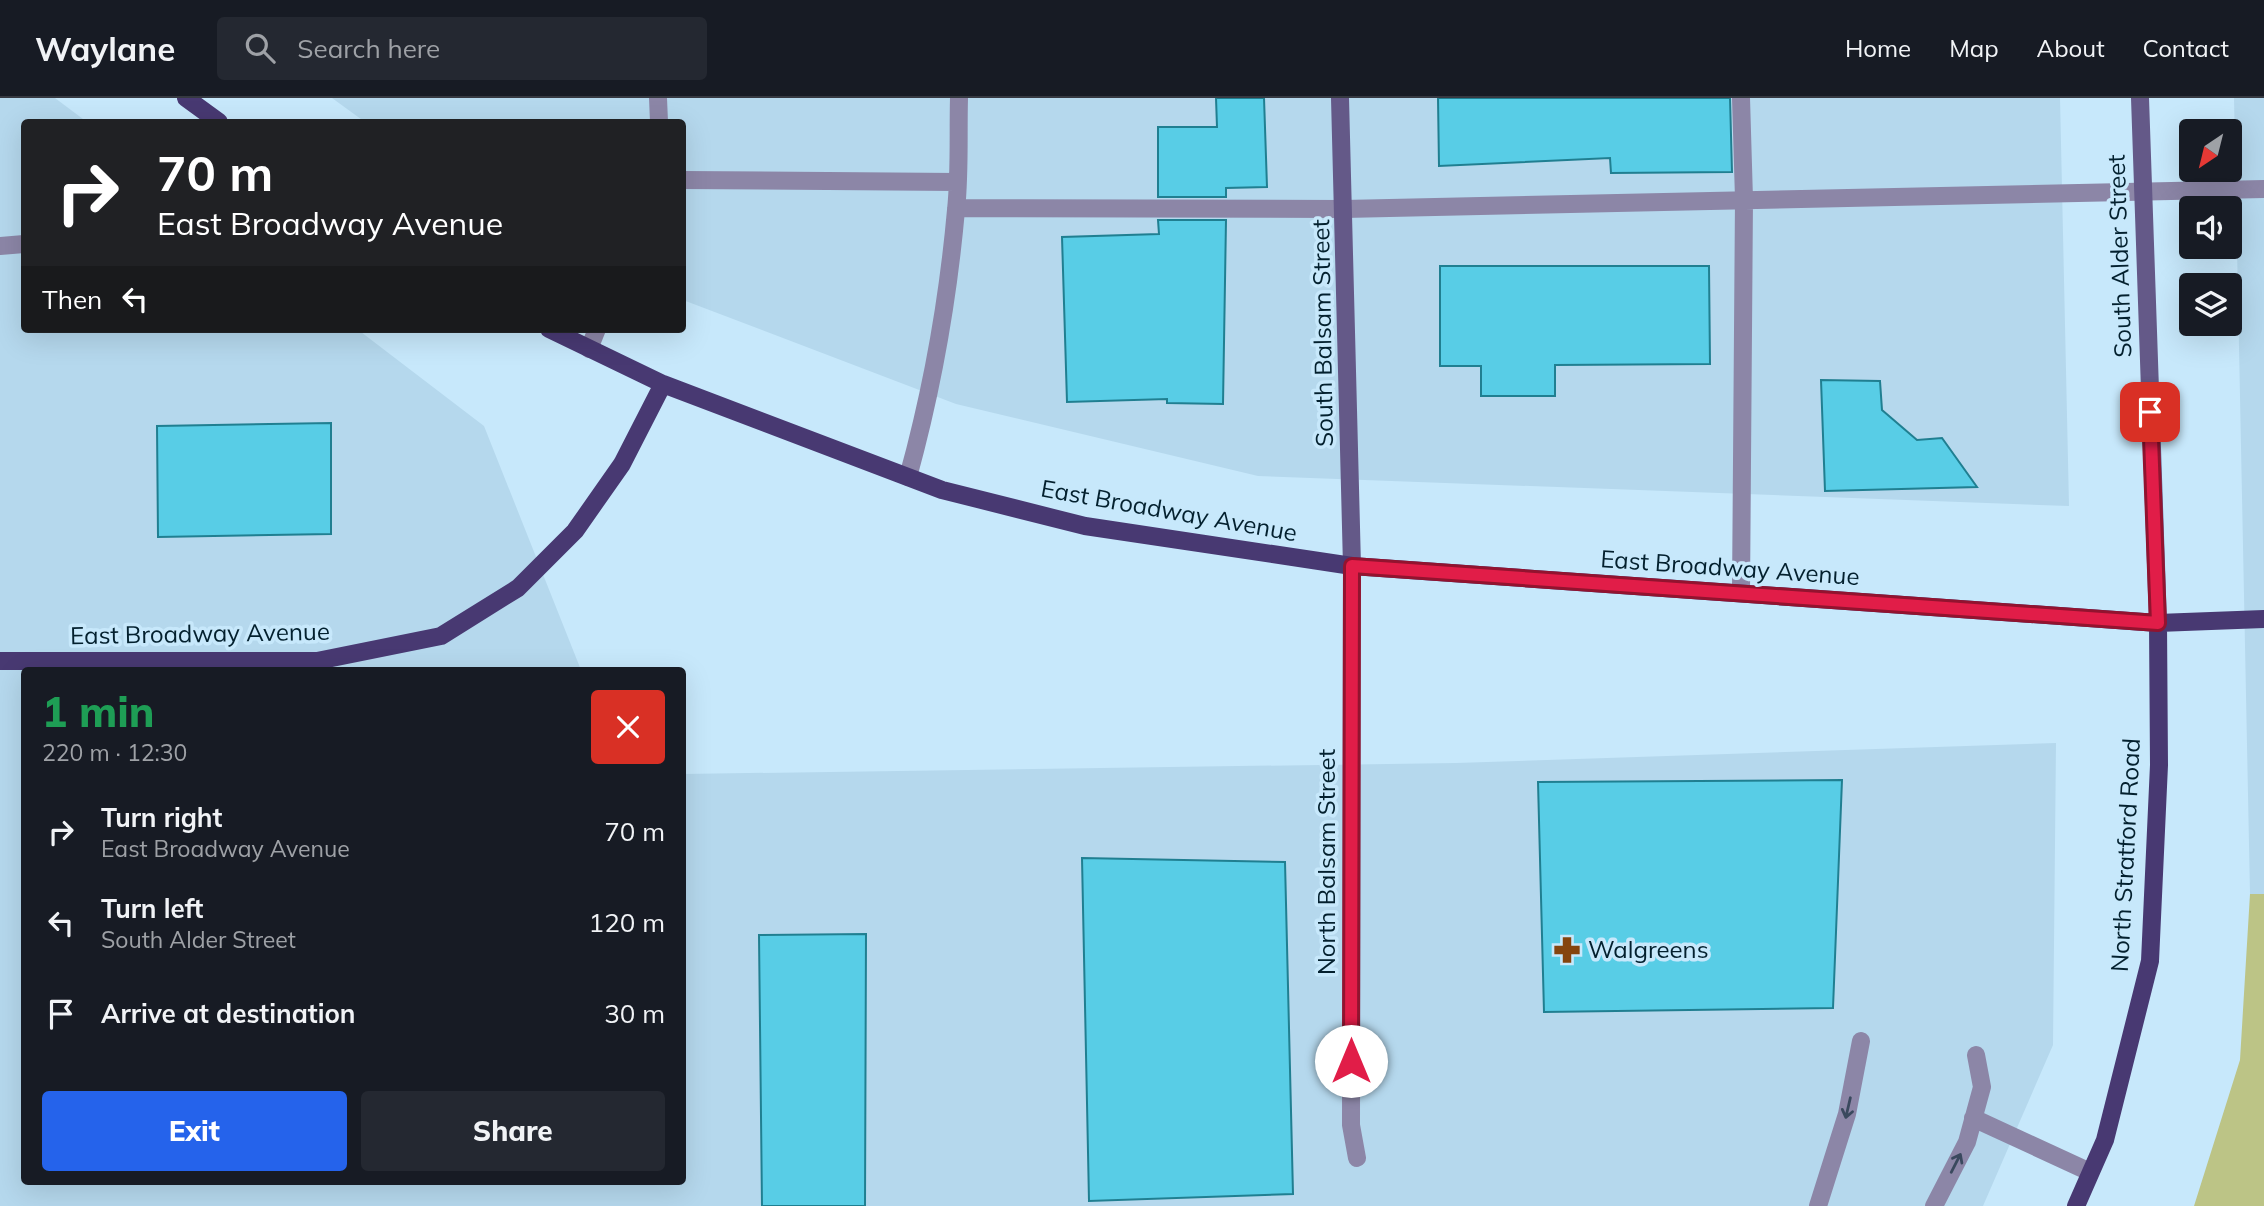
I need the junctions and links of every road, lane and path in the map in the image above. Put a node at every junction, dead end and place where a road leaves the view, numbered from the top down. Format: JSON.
{"nodes":[{"id":1,"x":186,"y":98,"type":"edge"},
{"id":2,"x":658,"y":98,"type":"edge"},
{"id":3,"x":959,"y":98,"type":"edge"},
{"id":4,"x":1340,"y":98,"type":"edge"},
{"id":5,"x":1741,"y":98,"type":"edge"},
{"id":6,"x":2140,"y":98,"type":"edge"},
{"id":7,"x":215,"y":119,"type":"edge"},
{"id":8,"x":659,"y":119,"type":"edge"},
{"id":9,"x":686,"y":180,"type":"edge"},
{"id":10,"x":957,"y":181,"type":"junction"},
{"id":11,"x":2264,"y":189,"type":"edge"},
{"id":12,"x":2142,"y":191,"type":"junction"},
{"id":13,"x":1744,"y":200,"type":"junction"},
{"id":14,"x":956,"y":208,"type":"junction"},
{"id":15,"x":1345,"y":209,"type":"junction"},
{"id":16,"x":21,"y":244,"type":"edge"},
{"id":17,"x":0,"y":246,"type":"edge"},
{"id":18,"x":557,"y":333,"type":"edge"},
{"id":19,"x":595,"y":333,"type":"edge"},
{"id":20,"x":589,"y":349,"type":"junction"},
{"id":21,"x":663,"y":384,"type":"junction"},
{"id":22,"x":908,"y":477,"type":"junction"},
{"id":23,"x":1352,"y":566,"type":"junction"},
{"id":24,"x":1741,"y":593,"type":"junction"},
{"id":25,"x":2264,"y":620,"type":"edge"},
{"id":26,"x":2158,"y":623,"type":"junction"},
{"id":27,"x":0,"y":661,"type":"edge"},
{"id":28,"x":1861,"y":1041,"type":"dead end"},
{"id":29,"x":1976,"y":1055,"type":"dead end"},
{"id":30,"x":1973,"y":1118,"type":"junction"},
{"id":31,"x":1357,"y":1158,"type":"dead end"},
{"id":32,"x":2090,"y":1172,"type":"junction"},
{"id":33,"x":1818,"y":1206,"type":"edge"},
{"id":34,"x":1934,"y":1206,"type":"edge"},
{"id":35,"x":2076,"y":1206,"type":"edge"}],
"edges":[{"from":1,"to":7,"type":"main road"},
{"from":2,"to":8,"type":"street"},
{"from":3,"to":10,"type":"street"},
{"from":4,"to":15,"type":"main road","name":"South Balsam Street"},
{"from":5,"to":13,"type":"street"},
{"from":6,"to":12,"type":"main road","name":"South Alder Street"},
{"from":9,"to":10,"type":"street"},
{"from":10,"to":14,"type":"street"},
{"from":11,"to":12,"type":"street"},
{"from":12,"to":13,"type":"street"},
{"from":12,"to":26,"type":"main road","name":"South Alder Street"},
{"from":13,"to":15,"type":"street"},
{"from":13,"to":24,"type":"street"},
{"from":14,"to":15,"type":"street"},
{"from":14,"to":22,"type":"street"},
{"from":15,"to":23,"type":"main road","name":"South Balsam Street"},
{"from":16,"to":17,"type":"street"},
{"from":18,"to":20,"type":"main road"},
{"from":19,"to":20,"type":"street"},
{"from":20,"to":21,"type":"main road"},
{"from":21,"to":22,"type":"main road","name":"East Broadway Avenue"},
{"from":21,"to":27,"type":"main road","name":"East Broadway Avenue"},
{"from":22,"to":23,"type":"main road","name":"East Broadway Avenue"},
{"from":23,"to":24,"type":"main road","name":"East Broadway Avenue"},
{"from":23,"to":31,"type":"street","name":"North Balsam Street"},
{"from":24,"to":26,"type":"main road","name":"East Broadway Avenue"},
{"from":25,"to":26,"type":"main road","name":"East Broadway Avenue"},
{"from":26,"to":32,"type":"main road","name":"North Stratford Road"},
{"from":28,"to":33,"type":"street","one_way":true},
{"from":29,"to":30,"type":"street"},
{"from":30,"to":32,"type":"street"},
{"from":34,"to":30,"type":"street","one_way":true},
{"from":32,"to":35,"type":"main road","name":"North Stratford Road"}]}
